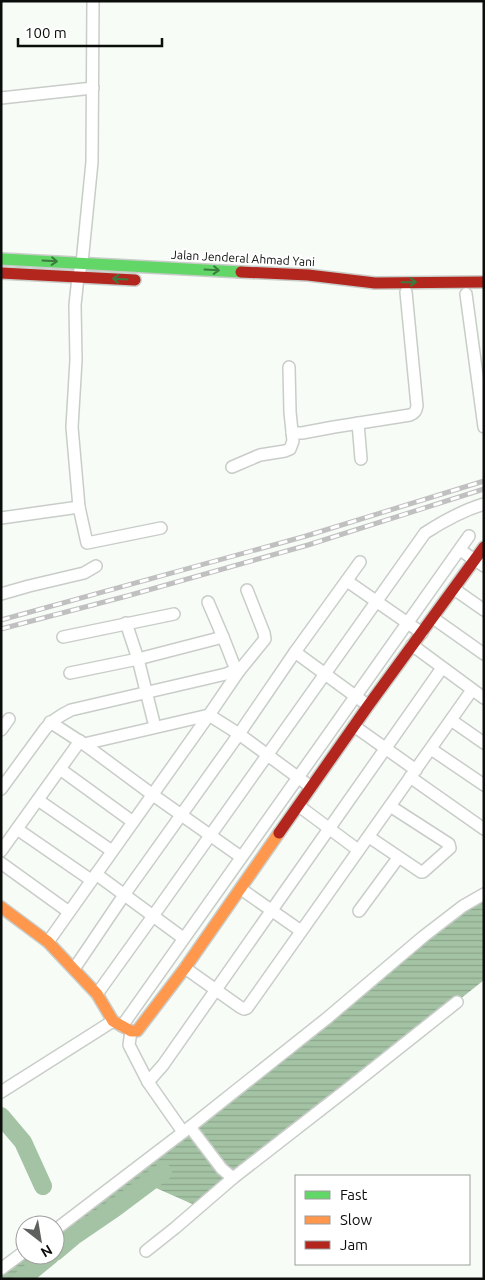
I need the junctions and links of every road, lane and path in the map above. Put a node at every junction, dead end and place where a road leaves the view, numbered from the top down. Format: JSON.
{"nodes":[{"id":1,"x":93,"y":1,"type":"edge"},
{"id":2,"x":93,"y":88,"type":"junction"},
{"id":3,"x":1,"y":98,"type":"edge"},
{"id":4,"x":1,"y":259,"type":"edge"},
{"id":5,"x":82,"y":263,"type":"junction"},
{"id":6,"x":1,"y":273,"type":"edge"},
{"id":7,"x":78,"y":277,"type":"junction"},
{"id":8,"x":145,"y":280,"type":"dead end"},
{"id":9,"x":484,"y":282,"type":"edge"},
{"id":10,"x":322,"y":288,"type":"dead end"},
{"id":11,"x":406,"y":292,"type":"junction"},
{"id":12,"x":461,"y":294,"type":"joint"},
{"id":13,"x":289,"y":367,"type":"dead end"},
{"id":14,"x":358,"y":424,"type":"junction"},
{"id":15,"x":484,"y":427,"type":"edge"},
{"id":16,"x":292,"y":433,"type":"junction"},
{"id":17,"x":361,"y":459,"type":"dead end"},
{"id":18,"x":232,"y":468,"type":"dead end"},
{"id":19,"x":484,"y":504,"type":"edge"},
{"id":20,"x":79,"y":507,"type":"junction"},
{"id":21,"x":1,"y":518,"type":"edge"},
{"id":22,"x":161,"y":528,"type":"dead end"},
{"id":23,"x":469,"y":536,"type":"dead end"},
{"id":24,"x":484,"y":546,"type":"edge"},
{"id":25,"x":460,"y":550,"type":"junction"},
{"id":26,"x":360,"y":562,"type":"dead end"},
{"id":27,"x":479,"y":563,"type":"edge"},
{"id":28,"x":96,"y":566,"type":"dead end"},
{"id":29,"x":347,"y":581,"type":"junction"},
{"id":30,"x":454,"y":589,"type":"junction"},
{"id":31,"x":247,"y":590,"type":"dead end"},
{"id":32,"x":1,"y":594,"type":"edge"},
{"id":33,"x":208,"y":602,"type":"dead end"},
{"id":34,"x":376,"y":602,"type":"junction"},
{"id":35,"x":484,"y":610,"type":"edge"},
{"id":36,"x":174,"y":614,"type":"dead end"},
{"id":37,"x":433,"y":618,"type":"junction"},
{"id":38,"x":126,"y":623,"type":"junction"},
{"id":39,"x":407,"y":623,"type":"junction"},
{"id":40,"x":422,"y":633,"type":"junction"},
{"id":41,"x":63,"y":637,"type":"dead end"},
{"id":42,"x":223,"y":637,"type":"junction"},
{"id":43,"x":412,"y":645,"type":"junction"},
{"id":44,"x":295,"y":652,"type":"junction"},
{"id":45,"x":484,"y":654,"type":"edge"},
{"id":46,"x":138,"y":659,"type":"junction"},
{"id":47,"x":442,"y":668,"type":"junction"},
{"id":48,"x":237,"y":670,"type":"junction"},
{"id":49,"x":70,"y":673,"type":"dead end"},
{"id":50,"x":325,"y":674,"type":"junction"},
{"id":51,"x":147,"y":693,"type":"junction"},
{"id":52,"x":480,"y":694,"type":"edge"},
{"id":53,"x":356,"y":697,"type":"junction"},
{"id":54,"x":368,"y":706,"type":"junction"},
{"id":55,"x":209,"y":715,"type":"junction"},
{"id":56,"x":9,"y":719,"type":"dead end"},
{"id":57,"x":451,"y":720,"type":"junction"},
{"id":58,"x":50,"y":722,"type":"junction"},
{"id":59,"x":354,"y":726,"type":"junction"},
{"id":60,"x":155,"y":727,"type":"junction"},
{"id":61,"x":1,"y":730,"type":"edge"},
{"id":62,"x":239,"y":734,"type":"junction"},
{"id":63,"x":82,"y":743,"type":"junction"},
{"id":64,"x":484,"y":743,"type":"edge"},
{"id":65,"x":386,"y":749,"type":"junction"},
{"id":66,"x":431,"y":749,"type":"junction"},
{"id":67,"x":268,"y":755,"type":"junction"},
{"id":68,"x":60,"y":769,"type":"junction"},
{"id":69,"x":413,"y":773,"type":"junction"},
{"id":70,"x":298,"y":777,"type":"junction"},
{"id":71,"x":484,"y":785,"type":"edge"},
{"id":72,"x":311,"y":787,"type":"junction"},
{"id":73,"x":1,"y":789,"type":"edge"},
{"id":74,"x":153,"y":795,"type":"junction"},
{"id":75,"x":38,"y":800,"type":"junction"},
{"id":76,"x":299,"y":806,"type":"junction"},
{"id":77,"x":390,"y":806,"type":"junction"},
{"id":78,"x":181,"y":815,"type":"junction"},
{"id":79,"x":133,"y":822,"type":"junction"},
{"id":80,"x":17,"y":829,"type":"junction"},
{"id":81,"x":329,"y":829,"type":"junction"},
{"id":82,"x":484,"y":829,"type":"edge"},
{"id":83,"x":211,"y":836,"type":"junction"},
{"id":84,"x":369,"y":837,"type":"junction"},
{"id":85,"x":358,"y":850,"type":"junction"},
{"id":86,"x":1,"y":851,"type":"edge"},
{"id":87,"x":112,"y":851,"type":"junction"},
{"id":88,"x":240,"y":857,"type":"junction"},
{"id":89,"x":398,"y":858,"type":"junction"},
{"id":90,"x":1,"y":863,"type":"edge"},
{"id":91,"x":94,"y":877,"type":"junction"},
{"id":92,"x":241,"y":889,"type":"junction"},
{"id":93,"x":484,"y":894,"type":"edge"},
{"id":94,"x":124,"y":895,"type":"junction"},
{"id":95,"x":1,"y":907,"type":"edge"},
{"id":96,"x":271,"y":911,"type":"junction"},
{"id":97,"x":359,"y":911,"type":"dead end"},
{"id":98,"x":69,"y":912,"type":"junction"},
{"id":99,"x":153,"y":916,"type":"junction"},
{"id":100,"x":301,"y":931,"type":"junction"},
{"id":101,"x":184,"y":938,"type":"junction"},
{"id":102,"x":48,"y":942,"type":"junction"},
{"id":103,"x":74,"y":968,"type":"junction"},
{"id":104,"x":185,"y":968,"type":"junction"},
{"id":105,"x":215,"y":990,"type":"junction"},
{"id":106,"x":97,"y":994,"type":"junction"},
{"id":107,"x":457,"y":1002,"type":"dead end"},
{"id":108,"x":118,"y":1026,"type":"junction"},
{"id":109,"x":148,"y":1082,"type":"junction"},
{"id":110,"x":1,"y":1092,"type":"edge"},
{"id":111,"x":186,"y":1130,"type":"junction"},
{"id":112,"x":233,"y":1178,"type":"junction"},
{"id":113,"x":65,"y":1223,"type":"edge"},
{"id":114,"x":146,"y":1251,"type":"dead end"},
{"id":115,"x":15,"y":1258,"type":"edge"},
{"id":116,"x":1,"y":1269,"type":"edge"}],
"edges":[{"from":1,"to":2,"type":"street"},
{"from":2,"to":3,"type":"street"},
{"from":2,"to":5,"type":"street"},
{"from":4,"to":5,"type":"main road","name":"Jalan Jenderal Ahmad Yani","one_way":true},
{"from":5,"to":7,"type":"street"},
{"from":5,"to":9,"type":"main road","name":"Jalan Jenderal Ahmad Yani","one_way":true},
{"from":6,"to":7,"type":"main road"},
{"from":8,"to":7,"type":"main road","one_way":true},
{"from":7,"to":20,"type":"street"},
{"from":10,"to":11,"type":"main road"},
{"from":11,"to":12,"type":"main road"},
{"from":11,"to":14,"type":"street"},
{"from":12,"to":15,"type":"street"},
{"from":13,"to":16,"type":"street"},
{"from":14,"to":16,"type":"street"},
{"from":14,"to":17,"type":"street"},
{"from":16,"to":18,"type":"street"},
{"from":19,"to":34,"type":"street"},
{"from":20,"to":21,"type":"street"},
{"from":20,"to":22,"type":"street"},
{"from":23,"to":25,"type":"street"},
{"from":24,"to":27,"type":"main road"},
{"from":25,"to":27,"type":"street"},
{"from":25,"to":39,"type":"street"},
{"from":26,"to":29,"type":"street"},
{"from":27,"to":30,"type":"main road"},
{"from":28,"to":32,"type":"street"},
{"from":29,"to":34,"type":"street"},
{"from":29,"to":44,"type":"street"},
{"from":30,"to":35,"type":"street"},
{"from":30,"to":37,"type":"main road"},
{"from":31,"to":48,"type":"street"},
{"from":33,"to":42,"type":"street"},
{"from":34,"to":39,"type":"street"},
{"from":34,"to":50,"type":"street"},
{"from":36,"to":38,"type":"street"},
{"from":37,"to":40,"type":"main road"},
{"from":37,"to":45,"type":"street"},
{"from":38,"to":41,"type":"street"},
{"from":38,"to":46,"type":"street"},
{"from":39,"to":40,"type":"street"},
{"from":39,"to":53,"type":"street"},
{"from":40,"to":43,"type":"main road"},
{"from":42,"to":46,"type":"street"},
{"from":42,"to":48,"type":"street"},
{"from":43,"to":47,"type":"street"},
{"from":43,"to":54,"type":"main road"},
{"from":44,"to":50,"type":"street"},
{"from":44,"to":62,"type":"street"},
{"from":46,"to":49,"type":"street"},
{"from":46,"to":51,"type":"street"},
{"from":47,"to":52,"type":"street"},
{"from":47,"to":65,"type":"street"},
{"from":48,"to":51,"type":"street"},
{"from":48,"to":55,"type":"street"},
{"from":50,"to":53,"type":"street"},
{"from":50,"to":67,"type":"street"},
{"from":51,"to":58,"type":"street"},
{"from":51,"to":60,"type":"street"},
{"from":52,"to":57,"type":"street"},
{"from":53,"to":54,"type":"street"},
{"from":53,"to":70,"type":"street"},
{"from":54,"to":59,"type":"main road"},
{"from":55,"to":60,"type":"street"},
{"from":55,"to":62,"type":"street"},
{"from":55,"to":74,"type":"street"},
{"from":56,"to":61,"type":"street"},
{"from":57,"to":64,"type":"street"},
{"from":57,"to":66,"type":"street"},
{"from":58,"to":63,"type":"street"},
{"from":58,"to":73,"type":"street"},
{"from":59,"to":65,"type":"street"},
{"from":59,"to":72,"type":"main road"},
{"from":60,"to":63,"type":"street"},
{"from":62,"to":67,"type":"street"},
{"from":62,"to":78,"type":"street"},
{"from":63,"to":68,"type":"street"},
{"from":63,"to":74,"type":"street"},
{"from":65,"to":69,"type":"street"},
{"from":65,"to":81,"type":"street"},
{"from":66,"to":69,"type":"street"},
{"from":66,"to":71,"type":"street"},
{"from":67,"to":70,"type":"street"},
{"from":67,"to":83,"type":"street"},
{"from":68,"to":75,"type":"street"},
{"from":68,"to":79,"type":"street"},
{"from":69,"to":77,"type":"street"},
{"from":69,"to":82,"type":"street"},
{"from":70,"to":72,"type":"street"},
{"from":70,"to":88,"type":"street"},
{"from":72,"to":76,"type":"main road"},
{"from":74,"to":78,"type":"street"},
{"from":74,"to":79,"type":"street"},
{"from":75,"to":80,"type":"street"},
{"from":75,"to":87,"type":"street"},
{"from":76,"to":81,"type":"street"},
{"from":76,"to":92,"type":"main road"},
{"from":77,"to":84,"type":"street"},
{"from":77,"to":89,"type":"street"},
{"from":78,"to":83,"type":"street"},
{"from":78,"to":94,"type":"street"},
{"from":79,"to":87,"type":"street"},
{"from":80,"to":86,"type":"street"},
{"from":80,"to":91,"type":"street"},
{"from":81,"to":85,"type":"street"},
{"from":81,"to":96,"type":"street"},
{"from":83,"to":88,"type":"street"},
{"from":83,"to":99,"type":"street"},
{"from":84,"to":85,"type":"street"},
{"from":84,"to":89,"type":"street"},
{"from":85,"to":100,"type":"street"},
{"from":87,"to":91,"type":"street"},
{"from":88,"to":101,"type":"street"},
{"from":89,"to":97,"type":"street"},
{"from":90,"to":98,"type":"street"},
{"from":91,"to":94,"type":"street"},
{"from":91,"to":98,"type":"street"},
{"from":92,"to":96,"type":"street"},
{"from":92,"to":104,"type":"main road"},
{"from":93,"to":111,"type":"street"},
{"from":94,"to":99,"type":"street"},
{"from":94,"to":103,"type":"street"},
{"from":95,"to":102,"type":"main road"},
{"from":96,"to":100,"type":"street"},
{"from":96,"to":105,"type":"street"},
{"from":98,"to":102,"type":"street"},
{"from":99,"to":101,"type":"street"},
{"from":99,"to":106,"type":"street"},
{"from":100,"to":105,"type":"street"},
{"from":101,"to":108,"type":"street"},
{"from":102,"to":103,"type":"main road"},
{"from":103,"to":106,"type":"main road"},
{"from":104,"to":105,"type":"street"},
{"from":104,"to":108,"type":"main road"},
{"from":105,"to":109,"type":"street"},
{"from":106,"to":108,"type":"main road"},
{"from":107,"to":112,"type":"street"},
{"from":108,"to":109,"type":"street"},
{"from":108,"to":110,"type":"street"},
{"from":109,"to":111,"type":"street"},
{"from":111,"to":112,"type":"street"},
{"from":111,"to":113,"type":"street"},
{"from":112,"to":114,"type":"street"},
{"from":115,"to":116,"type":"street"}]}
